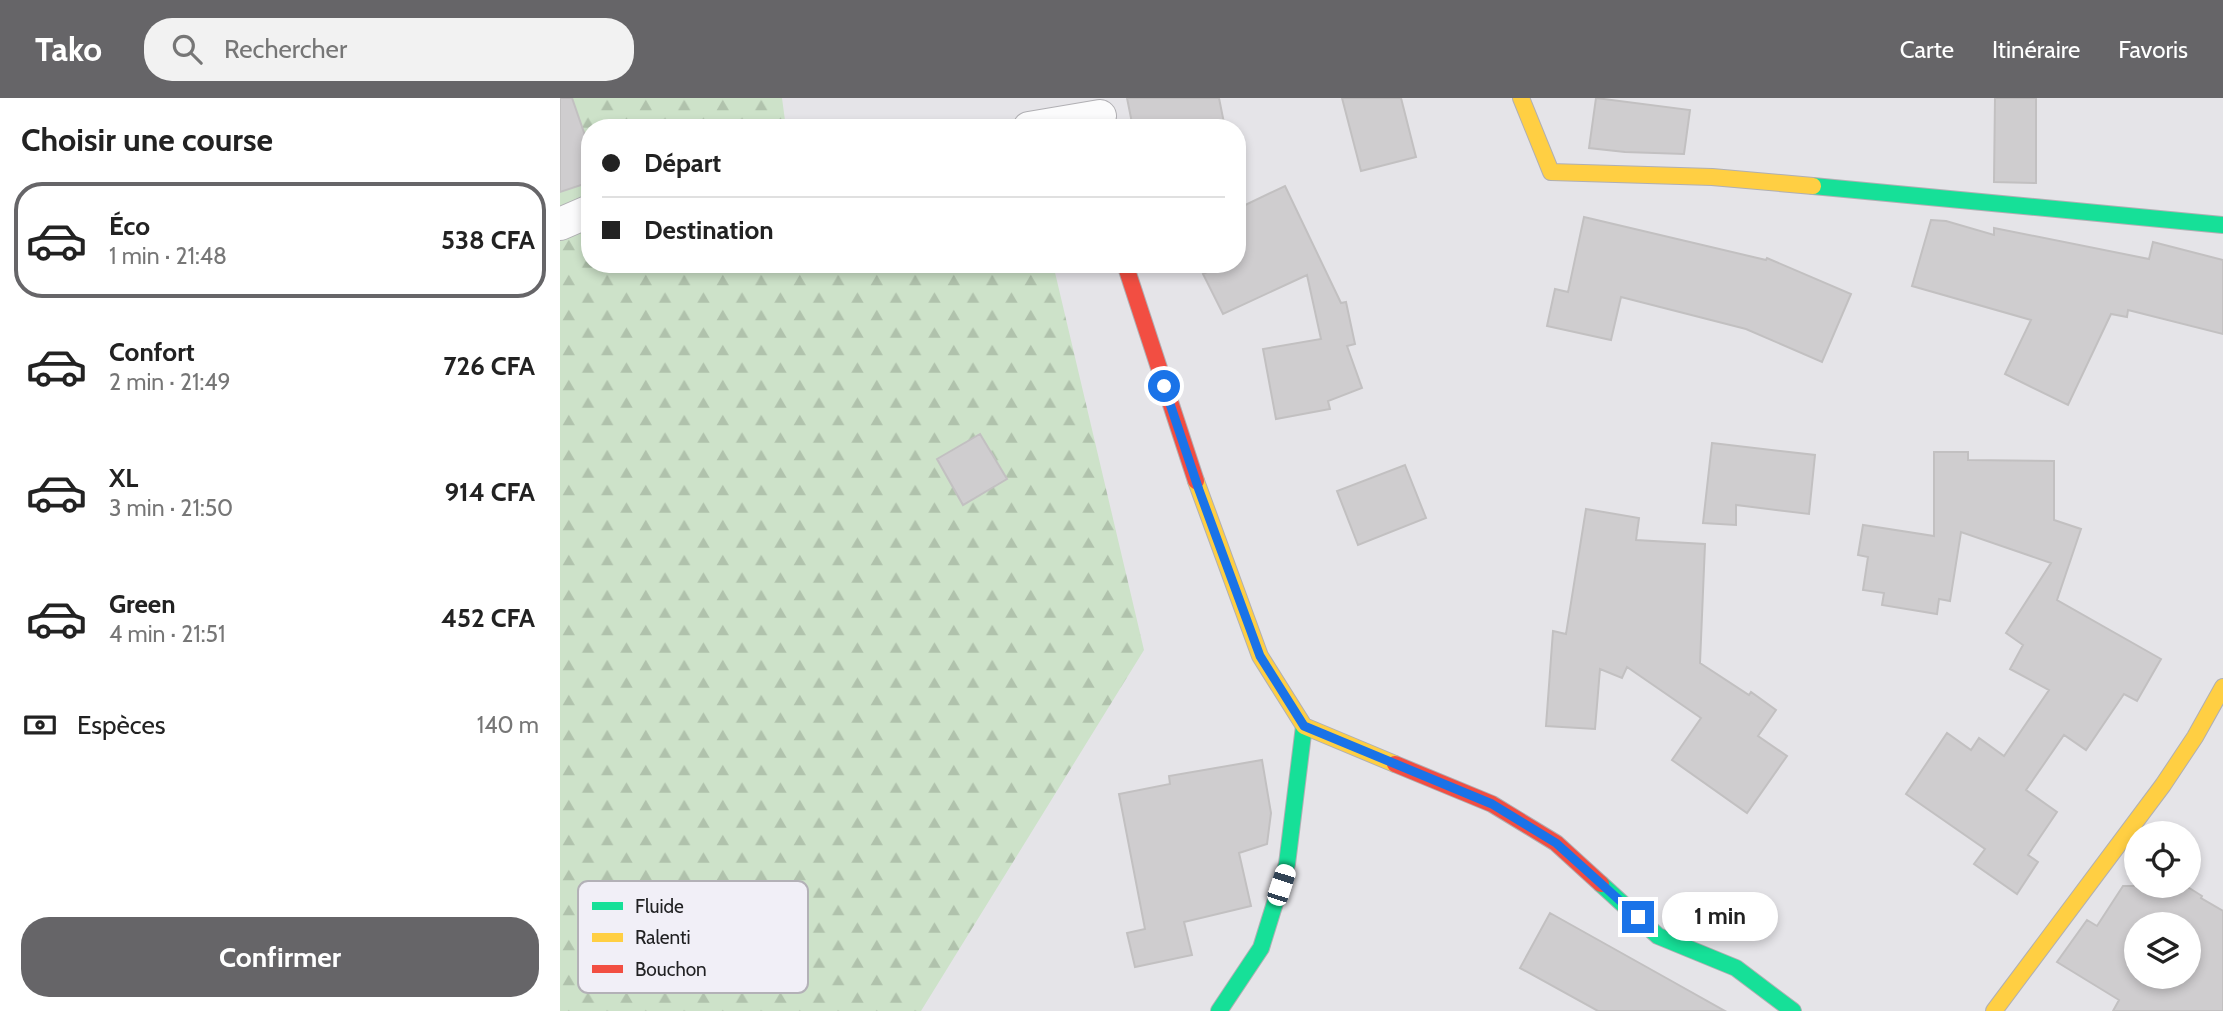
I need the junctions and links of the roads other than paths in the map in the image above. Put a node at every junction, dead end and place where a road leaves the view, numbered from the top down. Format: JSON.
{"nodes":[{"id":1,"x":1521,"y":98,"type":"edge"},
{"id":2,"x":1105,"y":114,"type":"edge"},
{"id":3,"x":1078,"y":119,"type":"edge"},
{"id":4,"x":581,"y":215,"type":"edge"},
{"id":5,"x":560,"y":224,"type":"edge"},
{"id":6,"x":2223,"y":225,"type":"edge"},
{"id":7,"x":1128,"y":273,"type":"edge"},
{"id":8,"x":2223,"y":687,"type":"edge"},
{"id":9,"x":1304,"y":726,"type":"junction"},
{"id":10,"x":1219,"y":1011,"type":"edge"},
{"id":11,"x":1793,"y":1011,"type":"edge"},
{"id":12,"x":1994,"y":1011,"type":"edge"}],
"edges":[{"from":1,"to":6,"type":"street"},
{"from":2,"to":3,"type":"street"},
{"from":4,"to":5,"type":"street"},
{"from":7,"to":9,"type":"street"},
{"from":8,"to":12,"type":"street"},
{"from":9,"to":10,"type":"street"},
{"from":9,"to":11,"type":"street"}]}
